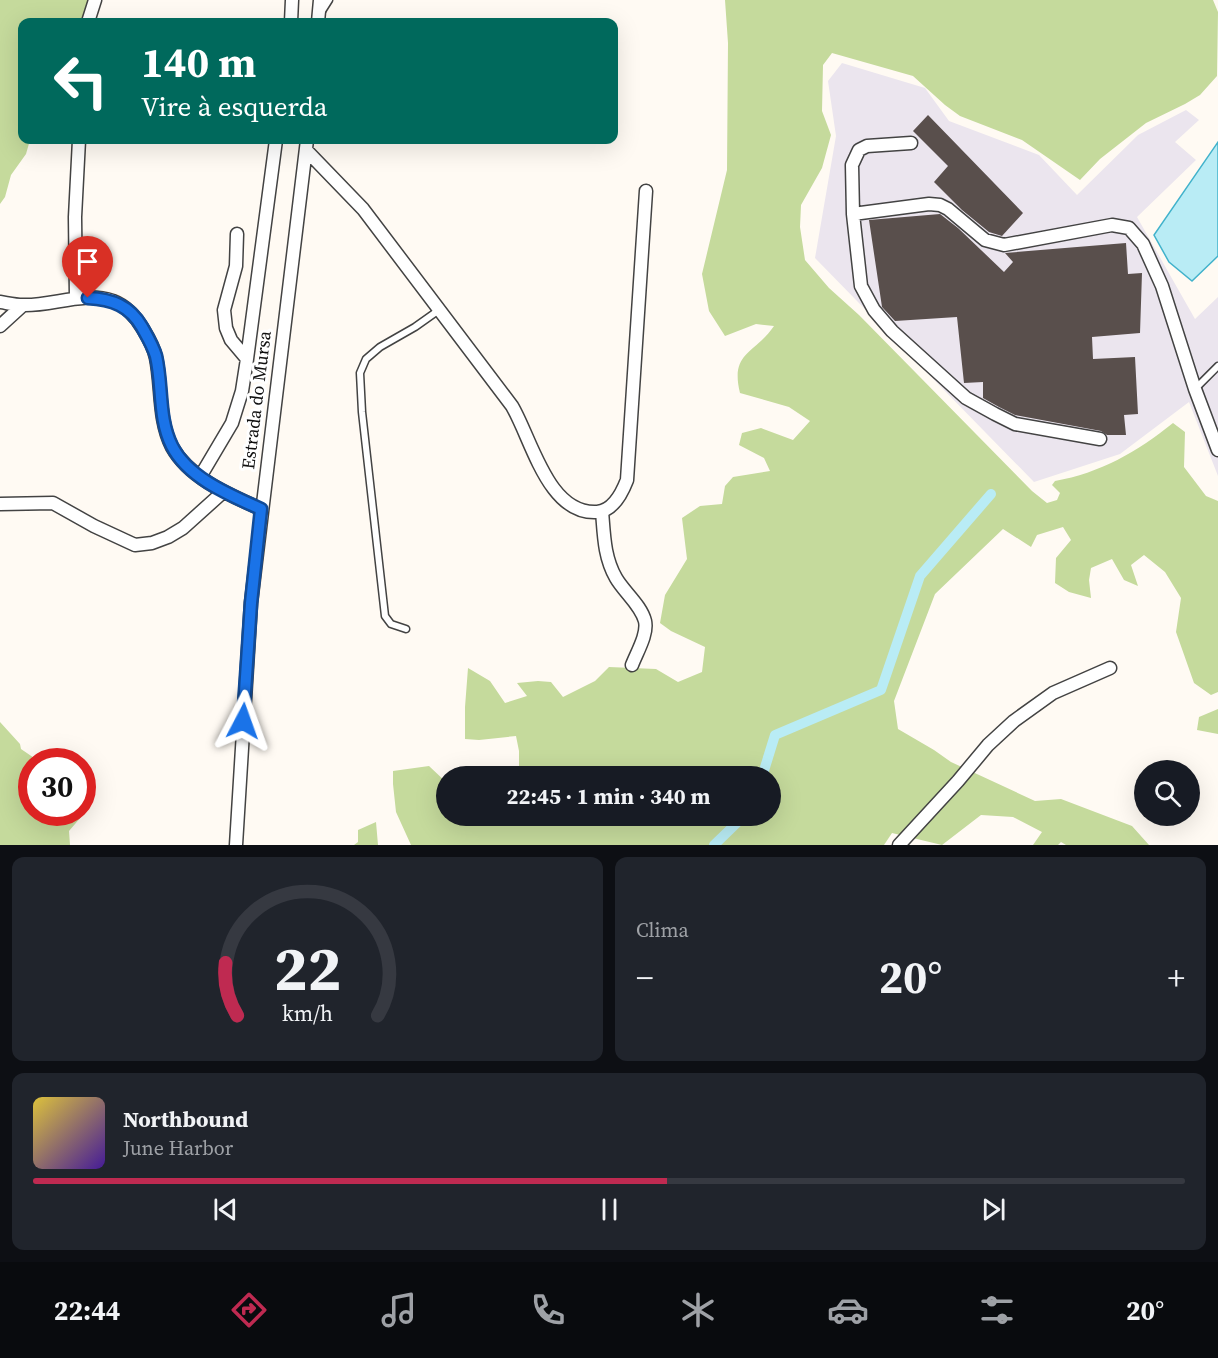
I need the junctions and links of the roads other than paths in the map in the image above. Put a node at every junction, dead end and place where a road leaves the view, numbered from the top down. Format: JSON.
{"nodes":[{"id":1,"x":95,"y":0,"type":"edge"},
{"id":2,"x":292,"y":0,"type":"edge"},
{"id":3,"x":320,"y":0,"type":"edge"},
{"id":4,"x":329,"y":0,"type":"edge"},
{"id":5,"x":89,"y":18,"type":"edge"},
{"id":6,"x":291,"y":18,"type":"edge"},
{"id":7,"x":318,"y":18,"type":"edge"},
{"id":8,"x":319,"y":18,"type":"edge"},
{"id":9,"x":911,"y":143,"type":"dead end"},
{"id":10,"x":79,"y":144,"type":"edge"},
{"id":11,"x":275,"y":144,"type":"edge"},
{"id":12,"x":307,"y":145,"type":"edge"},
{"id":13,"x":645,"y":191,"type":"dead end"},
{"id":14,"x":853,"y":214,"type":"junction"},
{"id":15,"x":237,"y":234,"type":"dead end"},
{"id":16,"x":76,"y":298,"type":"junction"},
{"id":17,"x":0,"y":302,"type":"edge"},
{"id":18,"x":23,"y":305,"type":"junction"},
{"id":19,"x":439,"y":309,"type":"junction"},
{"id":20,"x":0,"y":326,"type":"edge"},
{"id":21,"x":247,"y":359,"type":"junction"},
{"id":22,"x":1218,"y":366,"type":"edge"},
{"id":23,"x":1196,"y":389,"type":"junction"},
{"id":24,"x":1100,"y":439,"type":"dead end"},
{"id":25,"x":1218,"y":450,"type":"edge"},
{"id":26,"x":200,"y":477,"type":"junction"},
{"id":27,"x":224,"y":492,"type":"junction"},
{"id":28,"x":0,"y":504,"type":"edge"},
{"id":29,"x":261,"y":509,"type":"junction"},
{"id":30,"x":602,"y":511,"type":"junction"},
{"id":31,"x":406,"y":629,"type":"dead end"},
{"id":32,"x":632,"y":664,"type":"dead end"},
{"id":33,"x":1110,"y":668,"type":"dead end"},
{"id":34,"x":236,"y":845,"type":"edge"},
{"id":35,"x":899,"y":845,"type":"edge"}],
"edges":[{"from":1,"to":5,"type":"street"},
{"from":2,"to":6,"type":"street"},
{"from":3,"to":7,"type":"street"},
{"from":4,"to":8,"type":"lane"},
{"from":9,"to":14,"type":"street"},
{"from":10,"to":16,"type":"street"},
{"from":11,"to":21,"type":"street"},
{"from":12,"to":19,"type":"street"},
{"from":12,"to":29,"type":"street","name":"Estrada do Mursa"},
{"from":13,"to":30,"type":"street"},
{"from":14,"to":23,"type":"street"},
{"from":14,"to":24,"type":"street"},
{"from":15,"to":21,"type":"street"},
{"from":16,"to":18,"type":"street"},
{"from":16,"to":26,"type":"street"},
{"from":17,"to":18,"type":"street"},
{"from":18,"to":20,"type":"street"},
{"from":19,"to":30,"type":"street"},
{"from":19,"to":31,"type":"lane"},
{"from":21,"to":26,"type":"street"},
{"from":22,"to":23,"type":"lane"},
{"from":23,"to":25,"type":"street"},
{"from":26,"to":27,"type":"street"},
{"from":27,"to":28,"type":"street"},
{"from":27,"to":29,"type":"street"},
{"from":29,"to":34,"type":"street","name":"Estrada do Mursa"},
{"from":30,"to":32,"type":"street"},
{"from":33,"to":35,"type":"street"}]}
